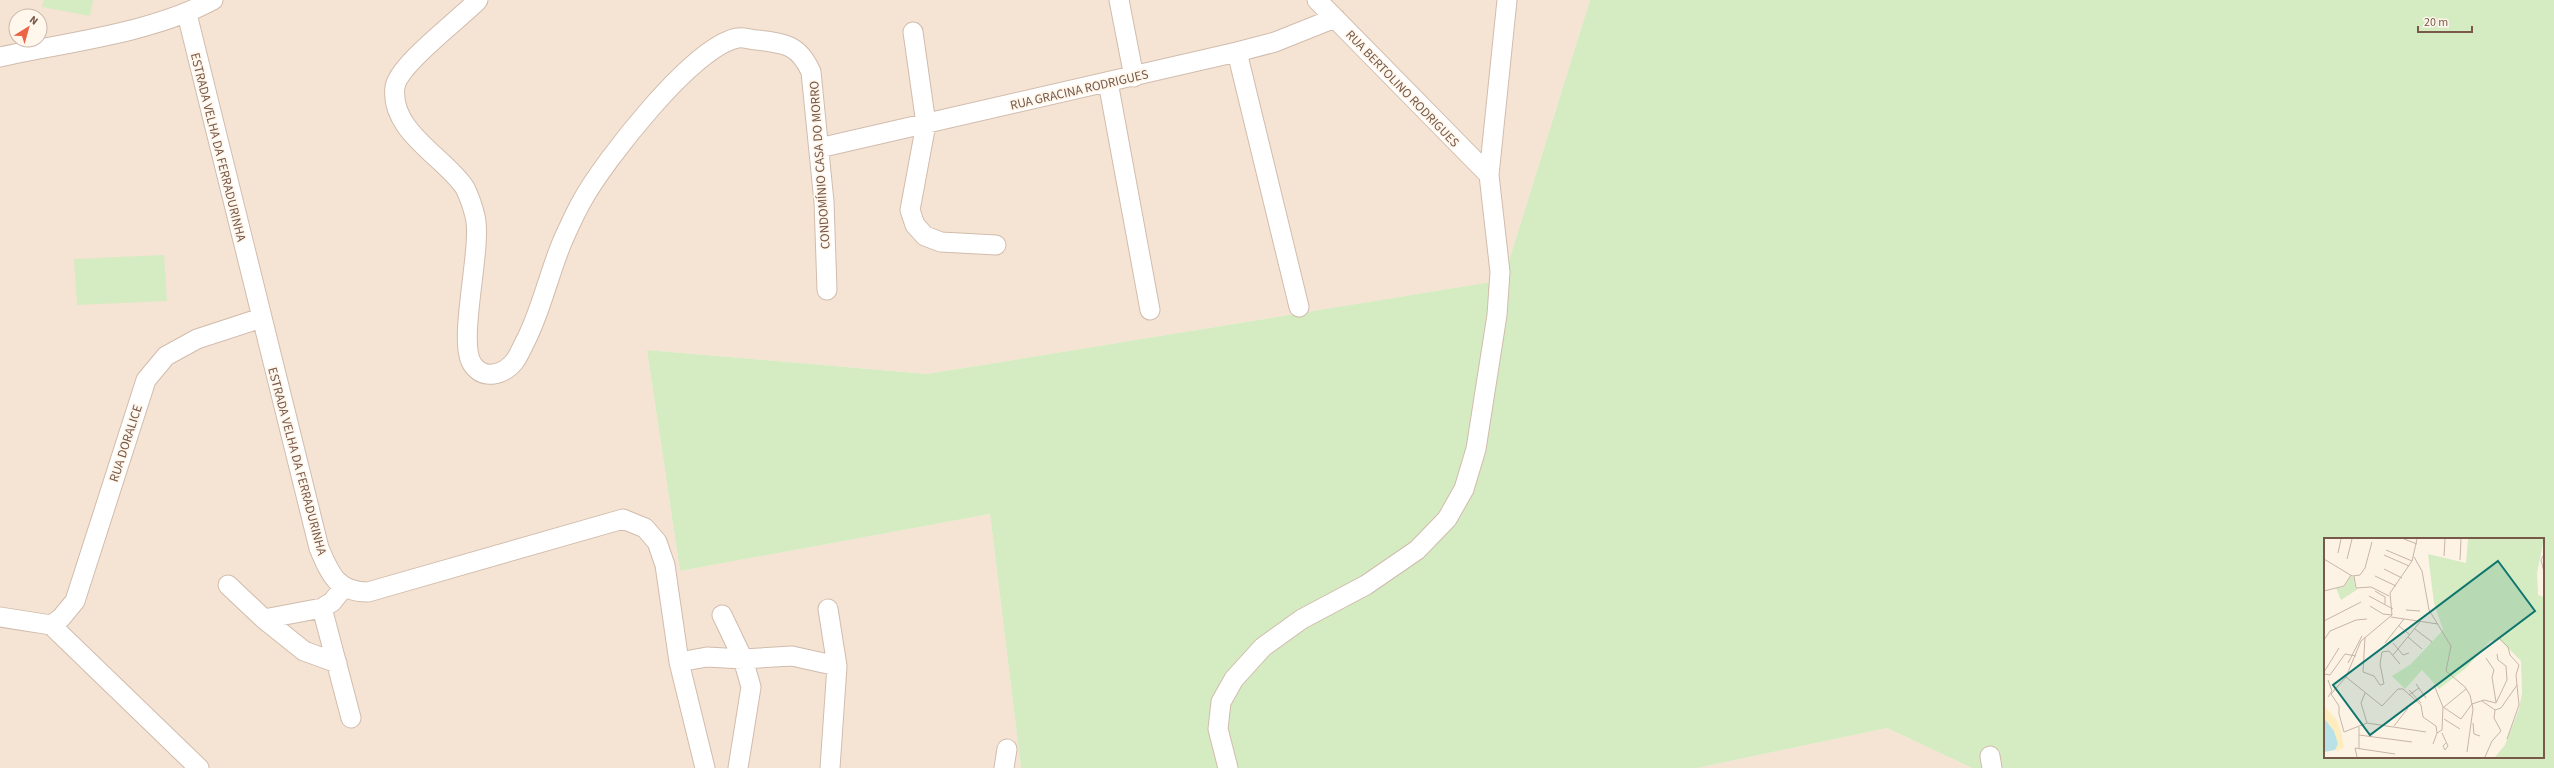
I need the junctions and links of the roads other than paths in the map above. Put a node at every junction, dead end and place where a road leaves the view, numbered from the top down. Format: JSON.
{"nodes":[{"id":1,"x":212,"y":0,"type":"edge"},
{"id":2,"x":478,"y":0,"type":"edge"},
{"id":3,"x":1119,"y":0,"type":"edge"},
{"id":4,"x":1317,"y":0,"type":"edge"},
{"id":5,"x":1507,"y":0,"type":"edge"},
{"id":6,"x":187,"y":14,"type":"junction"},
{"id":7,"x":1334,"y":18,"type":"junction"},
{"id":8,"x":913,"y":32,"type":"dead end"},
{"id":9,"x":1237,"y":52,"type":"junction"},
{"id":10,"x":0,"y":57,"type":"edge"},
{"id":11,"x":1134,"y":77,"type":"junction"},
{"id":12,"x":1108,"y":82,"type":"junction"},
{"id":13,"x":926,"y":124,"type":"junction"},
{"id":14,"x":819,"y":148,"type":"junction"},
{"id":15,"x":1489,"y":175,"type":"junction"},
{"id":16,"x":996,"y":245,"type":"dead end"},
{"id":17,"x":827,"y":290,"type":"dead end"},
{"id":18,"x":1299,"y":307,"type":"dead end"},
{"id":19,"x":1150,"y":310,"type":"dead end"},
{"id":20,"x":260,"y":318,"type":"junction"},
{"id":21,"x":228,"y":584,"type":"dead end"},
{"id":22,"x":344,"y":587,"type":"junction"},
{"id":23,"x":322,"y":608,"type":"junction"},
{"id":24,"x":828,"y":609,"type":"dead end"},
{"id":25,"x":722,"y":615,"type":"dead end"},
{"id":26,"x":0,"y":617,"type":"edge"},
{"id":27,"x":264,"y":620,"type":"junction"},
{"id":28,"x":51,"y":625,"type":"junction"},
{"id":29,"x":742,"y":659,"type":"junction"},
{"id":30,"x":679,"y":662,"type":"junction"},
{"id":31,"x":337,"y":663,"type":"junction"},
{"id":32,"x":837,"y":666,"type":"junction"},
{"id":33,"x":351,"y":718,"type":"dead end"},
{"id":34,"x":1007,"y":749,"type":"dead end"},
{"id":35,"x":199,"y":768,"type":"edge"},
{"id":36,"x":705,"y":768,"type":"edge"},
{"id":37,"x":738,"y":768,"type":"edge"},
{"id":38,"x":830,"y":768,"type":"edge"},
{"id":39,"x":1004,"y":768,"type":"edge"},
{"id":40,"x":1228,"y":768,"type":"edge"}],
"edges":[{"from":1,"to":6,"type":"street"},
{"from":2,"to":14,"type":"street","name":"CONDOMÍNIO CASA DO MORRO"},
{"from":3,"to":11,"type":"street"},
{"from":4,"to":7,"type":"street","name":"RUA BERTOLINO RODRIGUES"},
{"from":5,"to":15,"type":"street"},
{"from":6,"to":10,"type":"street"},
{"from":6,"to":20,"type":"street","name":"ESTRADA VELHA DA FERRADURINHA"},
{"from":7,"to":9,"type":"street","name":"RUA GRACINA RODRIGUES"},
{"from":7,"to":15,"type":"street","name":"RUA BERTOLINO RODRIGUES"},
{"from":8,"to":13,"type":"street"},
{"from":9,"to":11,"type":"street","name":"RUA GRACINA RODRIGUES"},
{"from":9,"to":18,"type":"street"},
{"from":11,"to":12,"type":"street","name":"RUA GRACINA RODRIGUES"},
{"from":12,"to":13,"type":"street","name":"RUA GRACINA RODRIGUES"},
{"from":12,"to":19,"type":"street"},
{"from":13,"to":14,"type":"street","name":"RUA GRACINA RODRIGUES"},
{"from":13,"to":16,"type":"street"},
{"from":14,"to":17,"type":"street","name":"CONDOMÍNIO CASA DO MORRO"},
{"from":15,"to":40,"type":"street"},
{"from":20,"to":22,"type":"street","name":"ESTRADA VELHA DA FERRADURINHA"},
{"from":20,"to":28,"type":"street","name":"RUA DORALICE"},
{"from":21,"to":27,"type":"street"},
{"from":22,"to":23,"type":"street"},
{"from":22,"to":30,"type":"street","name":"ESTRADA VELHA DA FERRADURINHA"},
{"from":23,"to":27,"type":"street"},
{"from":23,"to":31,"type":"street"},
{"from":24,"to":32,"type":"street"},
{"from":25,"to":29,"type":"street"},
{"from":26,"to":28,"type":"street"},
{"from":27,"to":31,"type":"street"},
{"from":28,"to":35,"type":"street"},
{"from":29,"to":30,"type":"street"},
{"from":29,"to":32,"type":"street"},
{"from":29,"to":37,"type":"street"},
{"from":30,"to":36,"type":"street","name":"ESTRADA VELHA DA FERRADURINHA"},
{"from":31,"to":33,"type":"street"},
{"from":32,"to":38,"type":"street"},
{"from":34,"to":39,"type":"street"}]}
